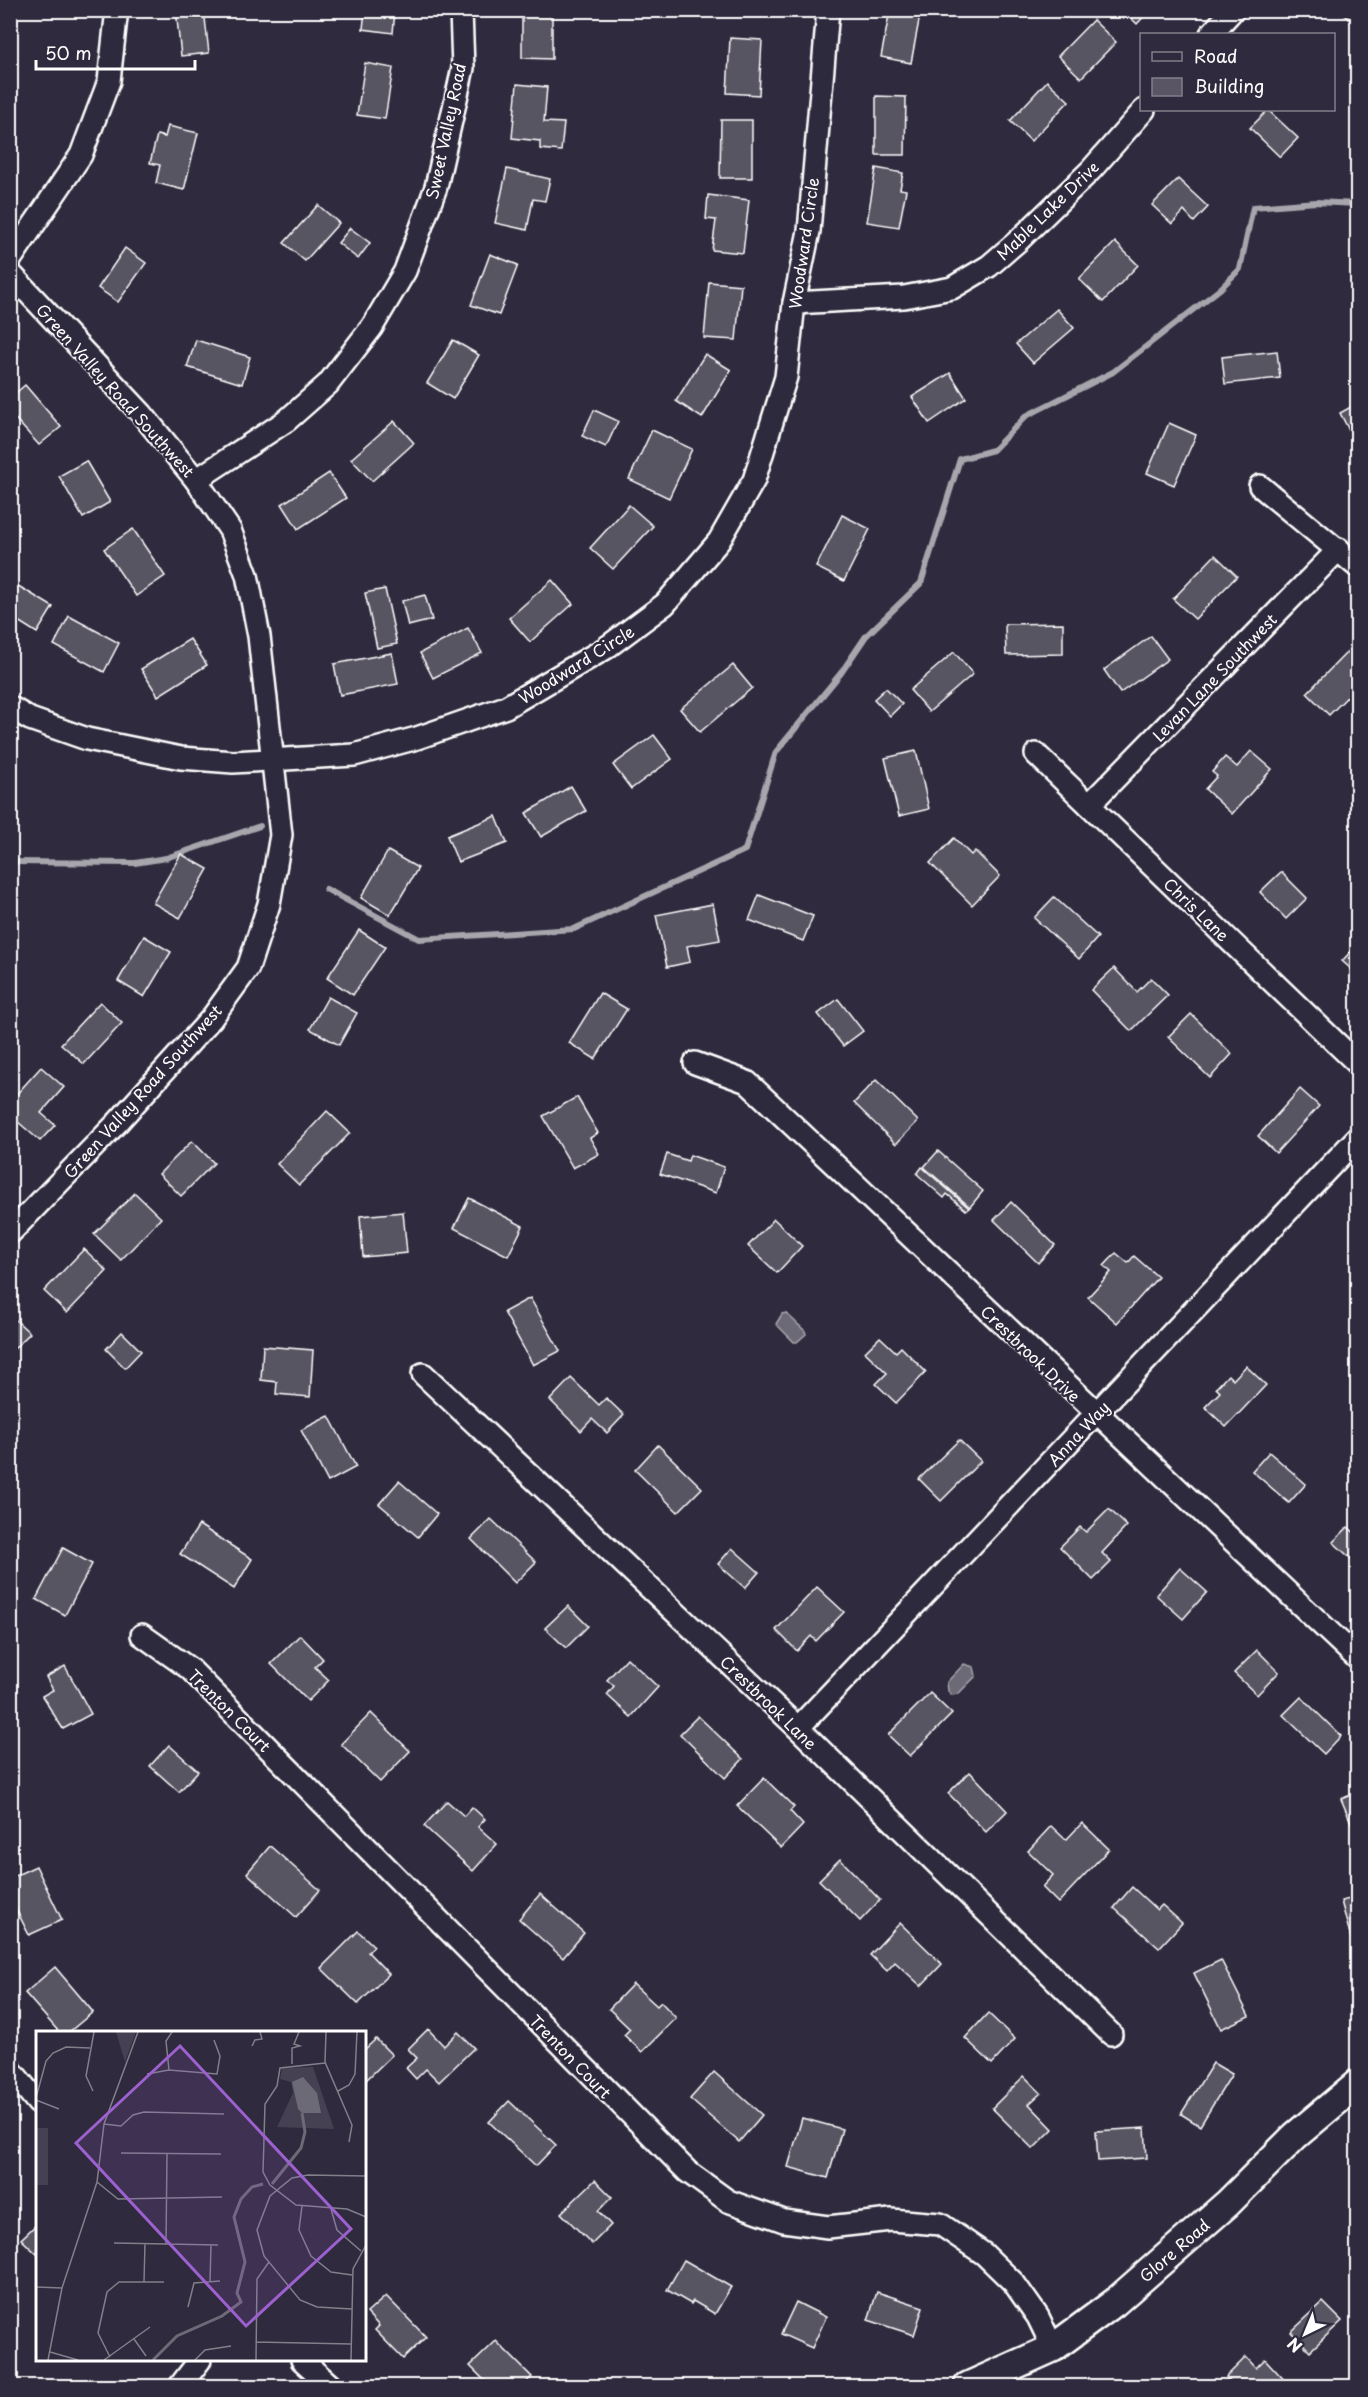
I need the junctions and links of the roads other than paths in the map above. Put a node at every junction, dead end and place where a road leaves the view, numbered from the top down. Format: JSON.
{"nodes":[{"id":1,"x":115,"y":10,"type":"edge"},
{"id":2,"x":461,"y":10,"type":"edge"},
{"id":3,"x":828,"y":10,"type":"edge"},
{"id":4,"x":1233,"y":10,"type":"edge"},
{"id":5,"x":1212,"y":33,"type":"edge"},
{"id":6,"x":1143,"y":111,"type":"edge"},
{"id":7,"x":10,"y":261,"type":"edge"},
{"id":8,"x":10,"y":273,"type":"edge"},
{"id":9,"x":794,"y":303,"type":"junction"},
{"id":10,"x":196,"y":480,"type":"junction"},
{"id":11,"x":1260,"y":486,"type":"dead end"},
{"id":12,"x":1339,"y":549,"type":"junction"},
{"id":13,"x":1358,"y":567,"type":"edge"},
{"id":14,"x":10,"y":707,"type":"edge"},
{"id":15,"x":1036,"y":754,"type":"dead end"},
{"id":16,"x":273,"y":759,"type":"junction"},
{"id":17,"x":1089,"y":805,"type":"junction"},
{"id":18,"x":695,"y":1064,"type":"dead end"},
{"id":19,"x":1358,"y":1065,"type":"edge"},
{"id":20,"x":1358,"y":1137,"type":"edge"},
{"id":21,"x":10,"y":1233,"type":"edge"},
{"id":22,"x":423,"y":1374,"type":"dead end"},
{"id":23,"x":1096,"y":1414,"type":"junction"},
{"id":24,"x":142,"y":1635,"type":"dead end"},
{"id":25,"x":1358,"y":1659,"type":"edge"},
{"id":26,"x":798,"y":1728,"type":"junction"},
{"id":27,"x":1111,"y":2034,"type":"dead end"},
{"id":28,"x":10,"y":2069,"type":"edge"},
{"id":29,"x":1358,"y":2083,"type":"edge"},
{"id":30,"x":36,"y":2101,"type":"edge"},
{"id":31,"x":1053,"y":2348,"type":"junction"},
{"id":32,"x":199,"y":2361,"type":"edge"},
{"id":33,"x":303,"y":2361,"type":"edge"},
{"id":34,"x":180,"y":2386,"type":"edge"},
{"id":35,"x":331,"y":2386,"type":"edge"},
{"id":36,"x":968,"y":2386,"type":"edge"}],
"edges":[{"from":1,"to":7,"type":"street"},
{"from":2,"to":10,"type":"street","name":"Sweet Valley Road"},
{"from":3,"to":9,"type":"street","name":"Woodward Circle"},
{"from":4,"to":5,"type":"street"},
{"from":6,"to":9,"type":"street","name":"Mable Lake Drive"},
{"from":8,"to":10,"type":"street","name":"Green Valley Road Southwest"},
{"from":9,"to":16,"type":"street","name":"Woodward Circle"},
{"from":10,"to":16,"type":"street","name":"Green Valley Road Southwest"},
{"from":11,"to":12,"type":"street"},
{"from":12,"to":13,"type":"street"},
{"from":12,"to":17,"type":"street","name":"Levan Lane Southwest"},
{"from":14,"to":16,"type":"street","name":"Woodward Circle"},
{"from":15,"to":17,"type":"street","name":"Chris Lane"},
{"from":16,"to":21,"type":"street","name":"Green Valley Road Southwest"},
{"from":17,"to":19,"type":"street","name":"Chris Lane"},
{"from":18,"to":23,"type":"street","name":"Crestbrook Drive"},
{"from":20,"to":23,"type":"street","name":"Anna Way"},
{"from":22,"to":26,"type":"street","name":"Crestbrook Lane"},
{"from":23,"to":25,"type":"street","name":"Crestbrook Drive"},
{"from":23,"to":26,"type":"street","name":"Anna Way"},
{"from":24,"to":31,"type":"street","name":"Trenton Court"},
{"from":26,"to":27,"type":"street","name":"Crestbrook Lane"},
{"from":28,"to":30,"type":"street"},
{"from":29,"to":31,"type":"street","name":"Glore Road"},
{"from":31,"to":36,"type":"street","name":"Glore Road"},
{"from":32,"to":34,"type":"street"},
{"from":33,"to":35,"type":"street"}]}
